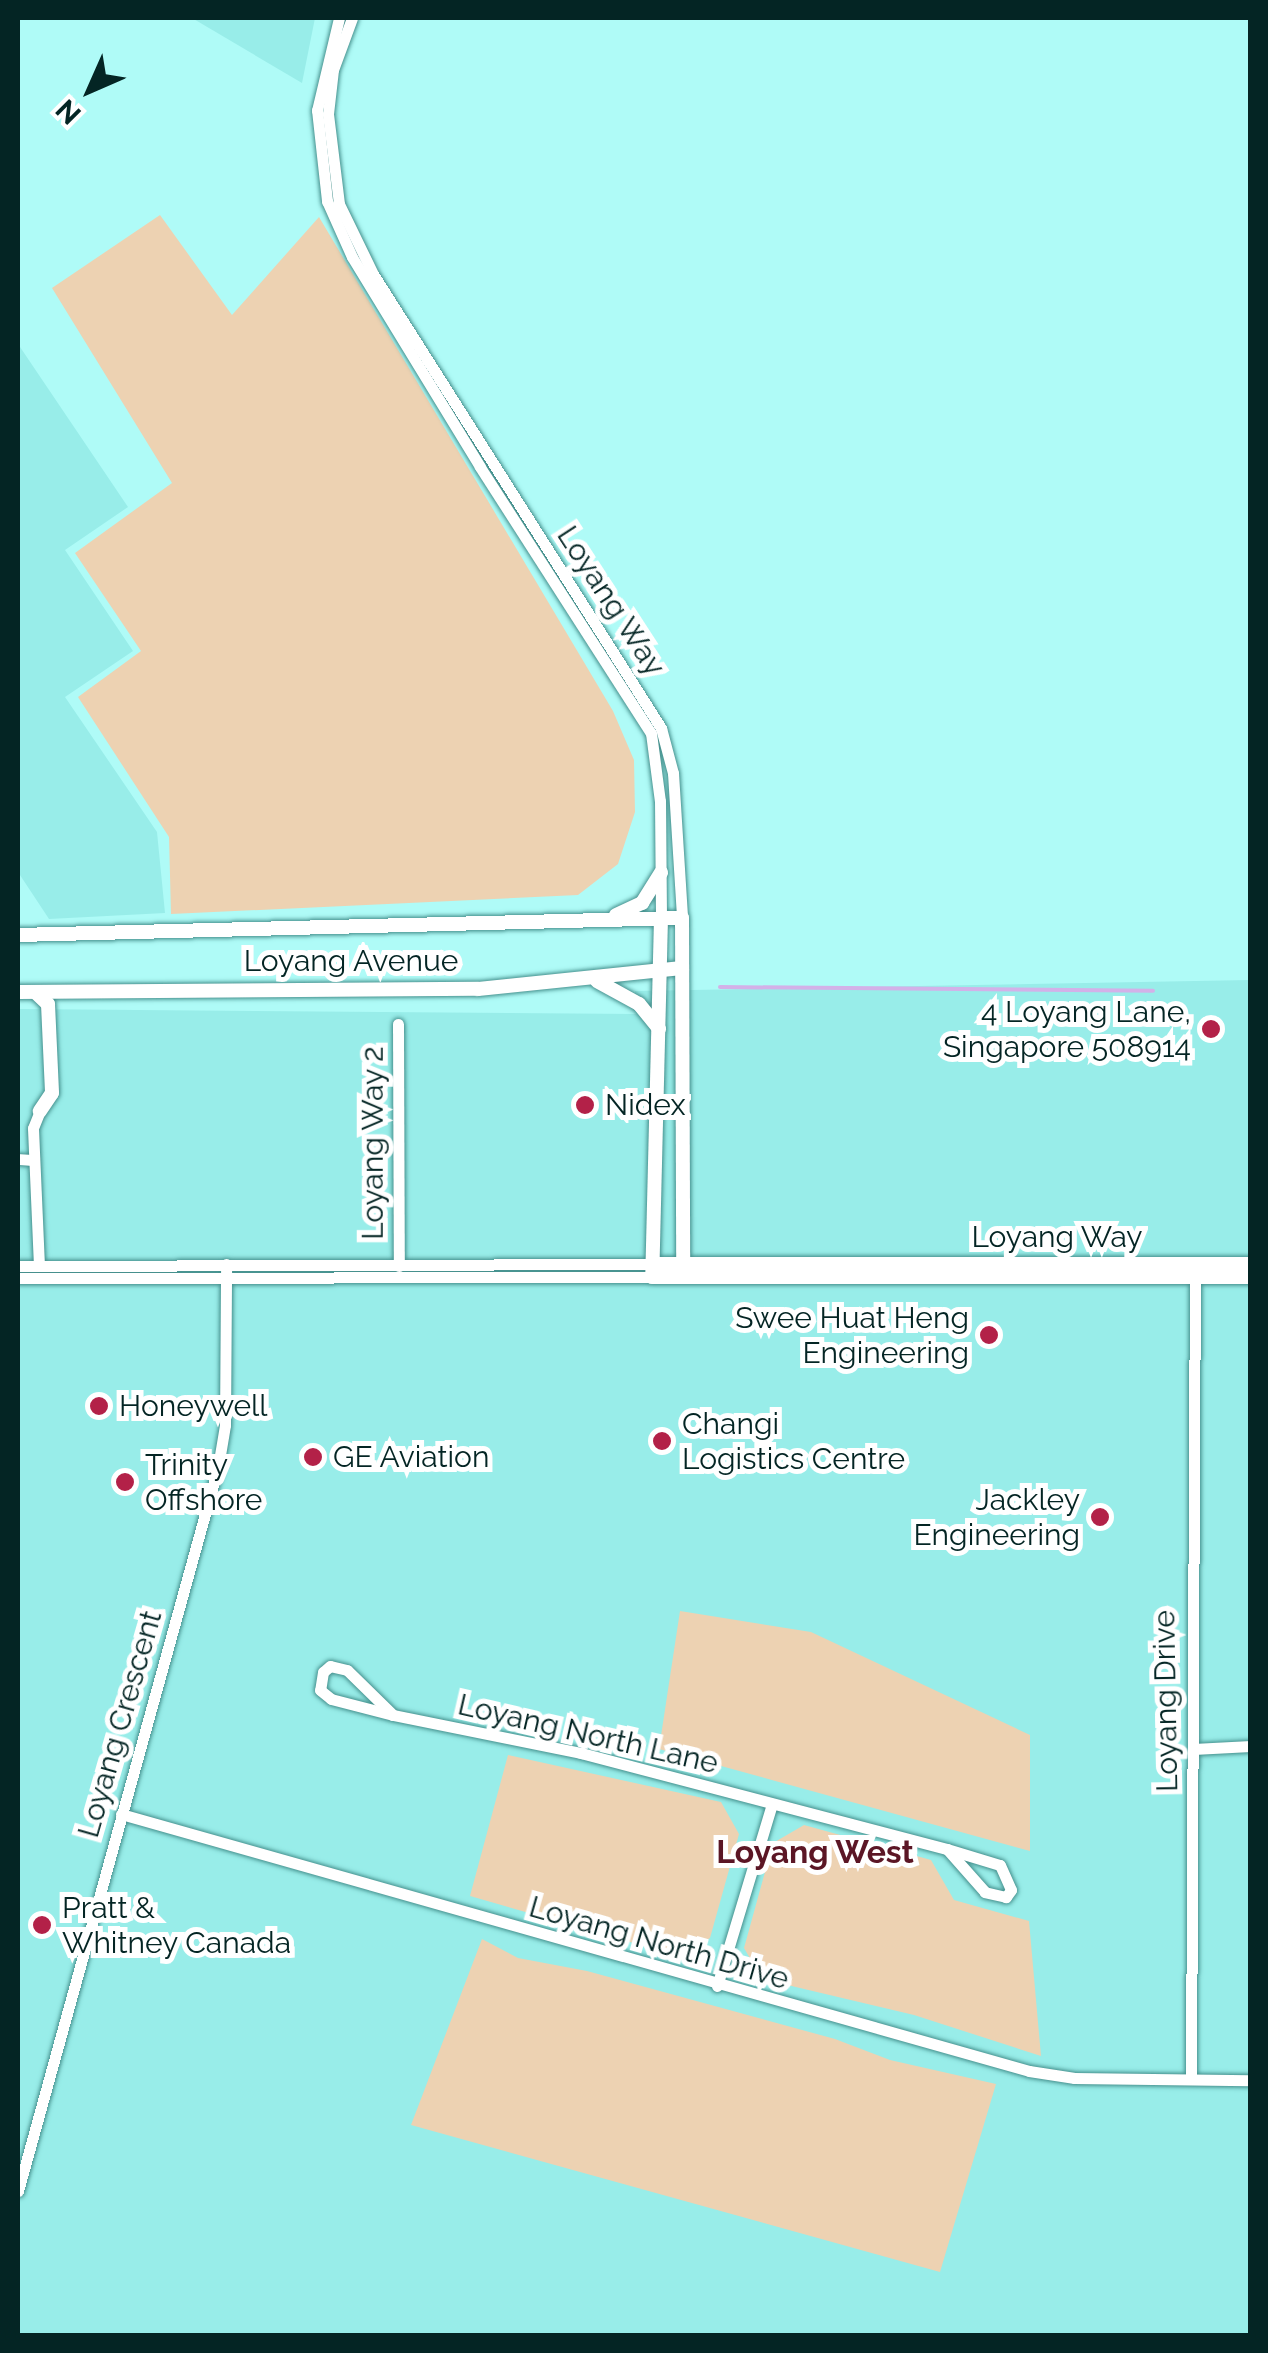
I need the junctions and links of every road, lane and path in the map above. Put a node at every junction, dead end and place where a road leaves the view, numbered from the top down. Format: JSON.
{"nodes":[{"id":1,"x":339,"y":18,"type":"edge"},
{"id":2,"x":352,"y":18,"type":"edge"},
{"id":3,"x":661,"y":873,"type":"junction"},
{"id":4,"x":661,"y":918,"type":"junction"},
{"id":5,"x":682,"y":918,"type":"junction"},
{"id":6,"x":606,"y":919,"type":"junction"},
{"id":7,"x":18,"y":935,"type":"edge"},
{"id":8,"x":682,"y":968,"type":"junction"},
{"id":9,"x":660,"y":971,"type":"junction"},
{"id":10,"x":597,"y":981,"type":"junction"},
{"id":11,"x":18,"y":992,"type":"edge"},
{"id":12,"x":34,"y":992,"type":"junction"},
{"id":13,"x":398,"y":1024,"type":"dead end"},
{"id":14,"x":662,"y":1034,"type":"junction"},
{"id":15,"x":40,"y":1111,"type":"joint"},
{"id":16,"x":18,"y":1160,"type":"edge"},
{"id":17,"x":34,"y":1160,"type":"junction"},
{"id":18,"x":399,"y":1263,"type":"junction"},
{"id":19,"x":1250,"y":1264,"type":"edge"},
{"id":20,"x":39,"y":1266,"type":"junction"},
{"id":21,"x":226,"y":1270,"type":"junction"},
{"id":22,"x":652,"y":1270,"type":"junction"},
{"id":23,"x":683,"y":1270,"type":"junction"},
{"id":24,"x":1195,"y":1271,"type":"junction"},
{"id":25,"x":19,"y":1274,"type":"edge"},
{"id":26,"x":408,"y":1276,"type":"junction"},
{"id":27,"x":51,"y":1277,"type":"junction"},
{"id":28,"x":1250,"y":1278,"type":"edge"},
{"id":29,"x":393,"y":1715,"type":"junction"},
{"id":30,"x":1250,"y":1746,"type":"edge"},
{"id":31,"x":1194,"y":1748,"type":"junction"},
{"id":32,"x":772,"y":1804,"type":"junction"},
{"id":33,"x":121,"y":1814,"type":"junction"},
{"id":34,"x":946,"y":1849,"type":"junction"},
{"id":35,"x":716,"y":1986,"type":"junction"},
{"id":36,"x":1191,"y":2078,"type":"junction"},
{"id":37,"x":1250,"y":2080,"type":"edge"},
{"id":38,"x":18,"y":2192,"type":"edge"}],
"edges":[{"from":1,"to":3,"type":"street","name":"Loyang Way"},
{"from":2,"to":5,"type":"street","name":"Loyang Way"},
{"from":3,"to":4,"type":"street","name":"Loyang Way"},
{"from":3,"to":6,"type":"main road"},
{"from":4,"to":5,"type":"main road","name":"Loyang Avenue"},
{"from":4,"to":6,"type":"main road","name":"Loyang Avenue"},
{"from":4,"to":9,"type":"main road","name":"Loyang Way"},
{"from":5,"to":8,"type":"main road","name":"Loyang Way"},
{"from":6,"to":7,"type":"main road","name":"Loyang Avenue"},
{"from":8,"to":9,"type":"main road","name":"Loyang Avenue"},
{"from":8,"to":23,"type":"main road","name":"Loyang Way"},
{"from":9,"to":10,"type":"main road","name":"Loyang Avenue"},
{"from":9,"to":14,"type":"main road","name":"Loyang Way"},
{"from":10,"to":12,"type":"main road","name":"Loyang Avenue"},
{"from":10,"to":14,"type":"main road"},
{"from":11,"to":12,"type":"main road","name":"Loyang Avenue"},
{"from":12,"to":15,"type":"main road"},
{"from":13,"to":18,"type":"street","name":"Loyang Way 2"},
{"from":14,"to":22,"type":"main road","name":"Loyang Way"},
{"from":15,"to":17,"type":"street"},
{"from":16,"to":17,"type":"street"},
{"from":17,"to":20,"type":"street"},
{"from":18,"to":21,"type":"street","name":"Loyang Way"},
{"from":18,"to":22,"type":"street","name":"Loyang Way"},
{"from":18,"to":26,"type":"street"},
{"from":19,"to":24,"type":"main road","name":"Loyang Way"},
{"from":20,"to":21,"type":"street","name":"Loyang Way"},
{"from":20,"to":25,"type":"street","name":"Loyang Way"},
{"from":20,"to":27,"type":"street"},
{"from":21,"to":26,"type":"street","name":"Loyang Way"},
{"from":21,"to":27,"type":"street","name":"Loyang Way"},
{"from":21,"to":33,"type":"street","name":"Loyang Crescent"},
{"from":22,"to":23,"type":"main road","name":"Loyang Way"},
{"from":22,"to":26,"type":"street","name":"Loyang Way"},
{"from":23,"to":24,"type":"main road","name":"Loyang Way"},
{"from":24,"to":28,"type":"main road","name":"Loyang Way"},
{"from":24,"to":31,"type":"street","name":"Loyang Drive"},
{"from":25,"to":27,"type":"street","name":"Loyang Way"},
{"from":29,"to":29,"type":"street","name":"Loyang North Lane"},
{"from":29,"to":32,"type":"street","name":"Loyang North Lane"},
{"from":30,"to":31,"type":"street"},
{"from":31,"to":36,"type":"street","name":"Loyang Drive"},
{"from":32,"to":34,"type":"street","name":"Loyang North Lane"},
{"from":32,"to":35,"type":"street"},
{"from":33,"to":35,"type":"street","name":"Loyang North Drive"},
{"from":33,"to":38,"type":"street","name":"Loyang Crescent"},
{"from":34,"to":34,"type":"street","name":"Loyang North Lane"},
{"from":35,"to":36,"type":"street","name":"Loyang North Drive"},
{"from":36,"to":37,"type":"street"}]}
